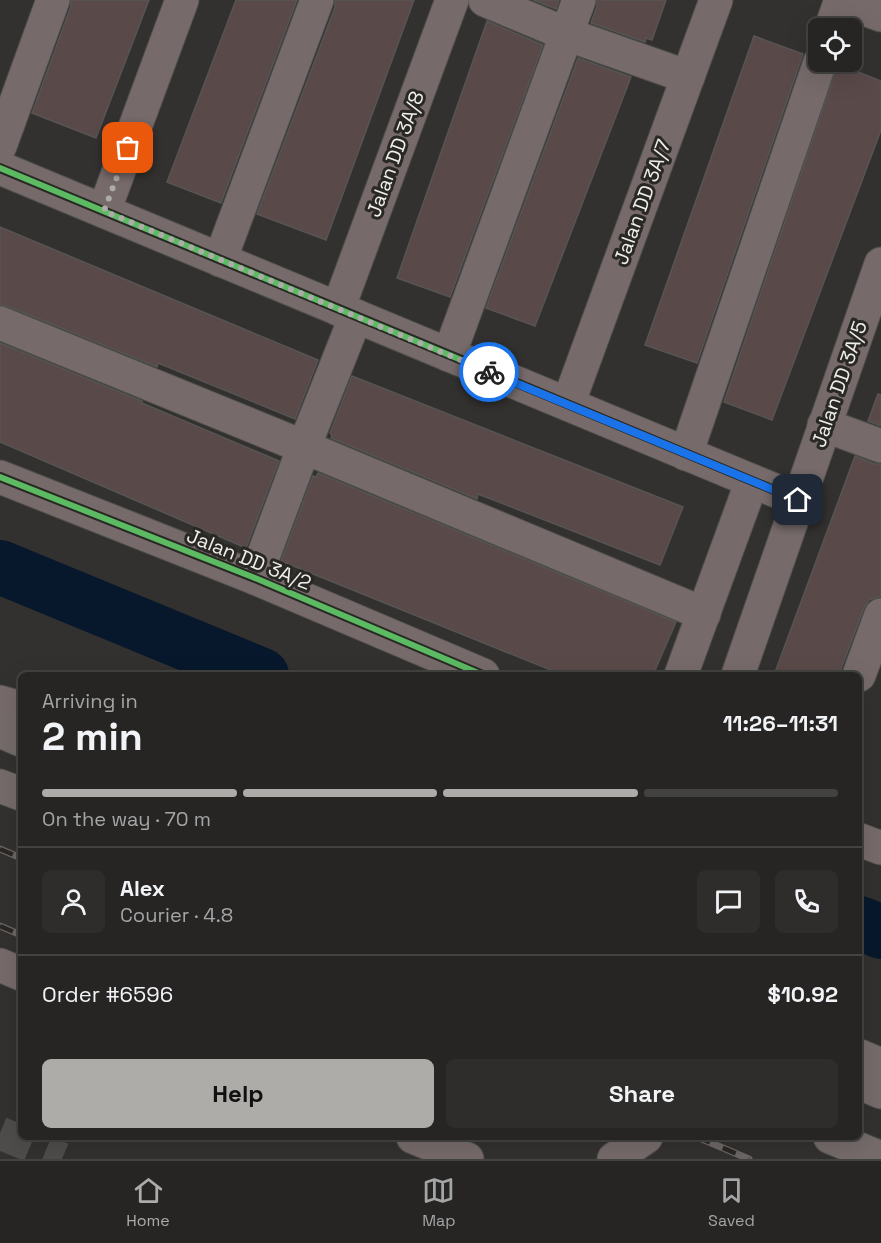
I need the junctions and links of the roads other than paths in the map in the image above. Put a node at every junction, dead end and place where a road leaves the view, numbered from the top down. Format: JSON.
{"nodes":[{"id":1,"x":53,"y":0,"type":"edge"},
{"id":2,"x":182,"y":0,"type":"edge"},
{"id":3,"x":317,"y":0,"type":"edge"},
{"id":4,"x":452,"y":0,"type":"edge"},
{"id":5,"x":485,"y":0,"type":"edge"},
{"id":6,"x":579,"y":0,"type":"edge"},
{"id":7,"x":716,"y":0,"type":"edge"},
{"id":8,"x":841,"y":0,"type":"edge"},
{"id":9,"x":881,"y":15,"type":"edge"},
{"id":10,"x":835,"y":18,"type":"edge"},
{"id":11,"x":566,"y":34,"type":"junction"},
{"id":12,"x":817,"y":72,"type":"edge"},
{"id":13,"x":688,"y":77,"type":"junction"},
{"id":14,"x":0,"y":146,"type":"edge"},
{"id":15,"x":0,"y":168,"type":"edge"},
{"id":16,"x":104,"y":211,"type":"junction"},
{"id":17,"x":220,"y":260,"type":"junction"},
{"id":18,"x":881,"y":264,"type":"edge"},
{"id":19,"x":347,"y":312,"type":"junction"},
{"id":20,"x":0,"y":323,"type":"edge"},
{"id":21,"x":449,"y":355,"type":"junction"},
{"id":22,"x":568,"y":404,"type":"junction"},
{"id":23,"x":824,"y":425,"type":"junction"},
{"id":24,"x":881,"y":446,"type":"edge"},
{"id":25,"x":304,"y":447,"type":"junction"},
{"id":26,"x":686,"y":454,"type":"junction"},
{"id":27,"x":0,"y":477,"type":"edge"},
{"id":28,"x":752,"y":481,"type":"junction"},
{"id":29,"x":798,"y":500,"type":"junction"},
{"id":30,"x":255,"y":578,"type":"junction"},
{"id":31,"x":704,"y":614,"type":"junction"},
{"id":32,"x":881,"y":615,"type":"edge"},
{"id":33,"x":476,"y":672,"type":"edge"},
{"id":34,"x":682,"y":672,"type":"edge"},
{"id":35,"x":739,"y":672,"type":"edge"},
{"id":36,"x":860,"y":672,"type":"edge"},
{"id":37,"x":0,"y":702,"type":"edge"},
{"id":38,"x":18,"y":707,"type":"edge"},
{"id":39,"x":0,"y":731,"type":"edge"},
{"id":40,"x":18,"y":739,"type":"edge"},
{"id":41,"x":0,"y":786,"type":"edge"},
{"id":42,"x":18,"y":793,"type":"edge"},
{"id":43,"x":862,"y":841,"type":"edge"},
{"id":44,"x":881,"y":848,"type":"edge"},
{"id":45,"x":0,"y":965,"type":"edge"},
{"id":46,"x":18,"y":973,"type":"edge"},
{"id":47,"x":862,"y":1057,"type":"edge"},
{"id":48,"x":881,"y":1065,"type":"edge"},
{"id":49,"x":862,"y":1084,"type":"edge"},
{"id":50,"x":881,"y":1092,"type":"edge"},
{"id":51,"x":420,"y":1140,"type":"edge"},
{"id":52,"x":642,"y":1140,"type":"edge"},
{"id":53,"x":837,"y":1140,"type":"edge"},
{"id":54,"x":881,"y":1158,"type":"edge"},
{"id":55,"x":467,"y":1159,"type":"edge"},
{"id":56,"x":614,"y":1159,"type":"edge"}],
"edges":[{"from":1,"to":14,"type":"street"},
{"from":2,"to":16,"type":"street"},
{"from":3,"to":17,"type":"street"},
{"from":4,"to":19,"type":"street","name":"Jalan DD 3A/8"},
{"from":5,"to":11,"type":"street"},
{"from":6,"to":11,"type":"street"},
{"from":7,"to":13,"type":"street","name":"Jalan DD 3A/7"},
{"from":8,"to":9,"type":"street"},
{"from":8,"to":10,"type":"street"},
{"from":11,"to":13,"type":"street"},
{"from":11,"to":21,"type":"street"},
{"from":12,"to":26,"type":"street"},
{"from":13,"to":22,"type":"street","name":"Jalan DD 3A/7"},
{"from":15,"to":16,"type":"street"},
{"from":16,"to":17,"type":"street"},
{"from":17,"to":19,"type":"street"},
{"from":18,"to":23,"type":"street","name":"Jalan DD 3A/5"},
{"from":19,"to":21,"type":"street"},
{"from":19,"to":25,"type":"street","name":"Jalan DD 3A/8"},
{"from":20,"to":25,"type":"street"},
{"from":21,"to":22,"type":"street"},
{"from":22,"to":26,"type":"street"},
{"from":23,"to":24,"type":"street"},
{"from":23,"to":29,"type":"street","name":"Jalan DD 3A/5"},
{"from":25,"to":30,"type":"street","name":"Jalan DD 3A/8"},
{"from":25,"to":31,"type":"street"},
{"from":26,"to":28,"type":"street"},
{"from":27,"to":30,"type":"street","name":"Jalan DD 3A/2"},
{"from":28,"to":29,"type":"street"},
{"from":28,"to":31,"type":"street"},
{"from":29,"to":35,"type":"street","name":"Jalan DD 3A/5"},
{"from":30,"to":33,"type":"street","name":"Jalan DD 3A/2"},
{"from":31,"to":34,"type":"street"},
{"from":32,"to":36,"type":"street"},
{"from":37,"to":38,"type":"street"},
{"from":39,"to":40,"type":"main road"},
{"from":41,"to":42,"type":"main road"},
{"from":43,"to":44,"type":"street"},
{"from":45,"to":46,"type":"street"},
{"from":47,"to":48,"type":"main road"},
{"from":49,"to":50,"type":"main road"},
{"from":51,"to":55,"type":"street"},
{"from":52,"to":56,"type":"street"},
{"from":53,"to":54,"type":"main road"}]}
